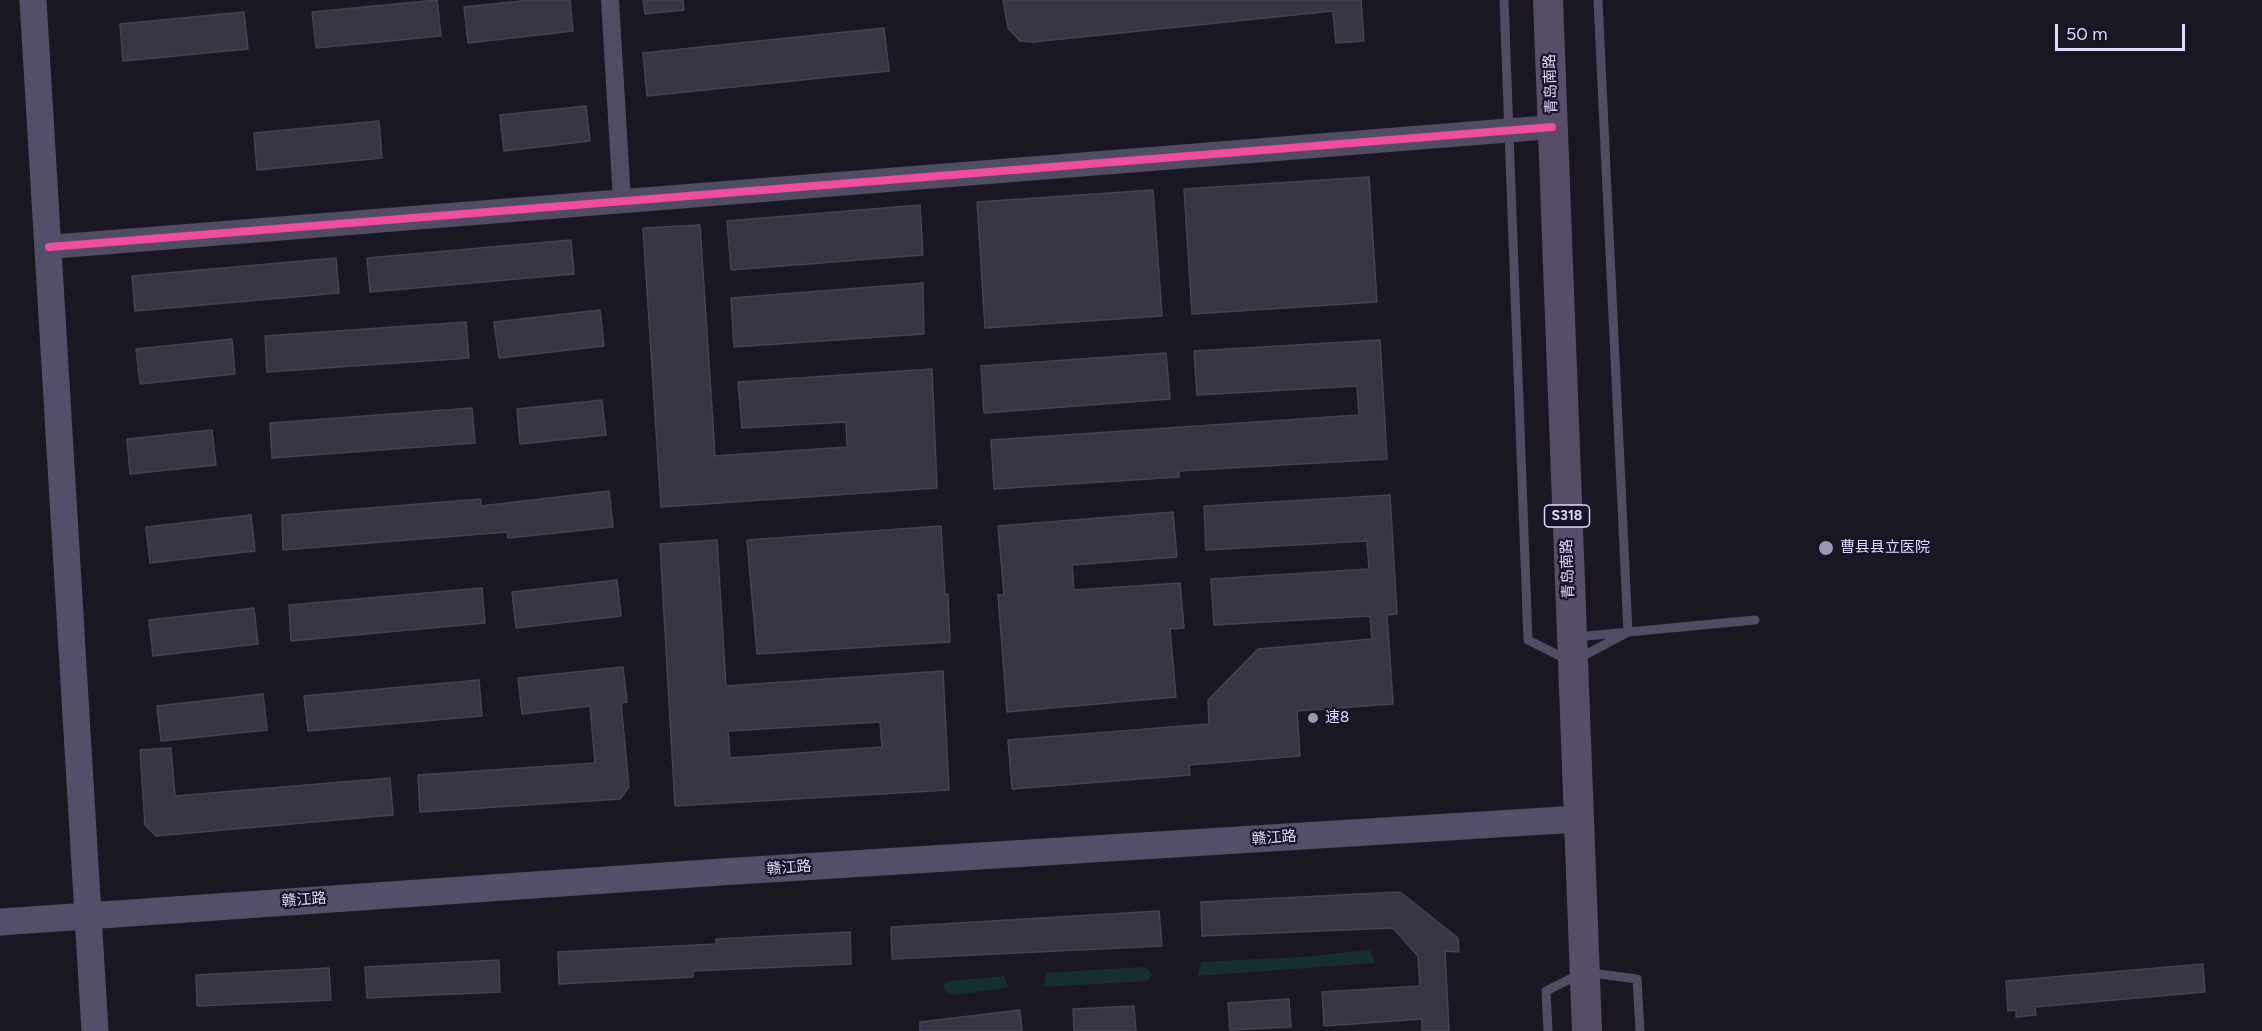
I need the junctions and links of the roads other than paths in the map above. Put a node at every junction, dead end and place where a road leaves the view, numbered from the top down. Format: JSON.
{"nodes":[{"id":1,"x":33,"y":0,"type":"edge"},
{"id":2,"x":610,"y":0,"type":"edge"},
{"id":3,"x":1504,"y":0,"type":"edge"},
{"id":4,"x":1548,"y":0,"type":"edge"},
{"id":5,"x":1598,"y":0,"type":"edge"},
{"id":6,"x":1552,"y":127,"type":"junction"},
{"id":7,"x":1509,"y":130,"type":"junction"},
{"id":8,"x":622,"y":201,"type":"junction"},
{"id":9,"x":49,"y":248,"type":"junction"},
{"id":10,"x":1755,"y":620,"type":"dead end"},
{"id":11,"x":1628,"y":632,"type":"junction"},
{"id":12,"x":1571,"y":650,"type":"junction"},
{"id":13,"x":1578,"y":819,"type":"junction"},
{"id":14,"x":87,"y":915,"type":"junction"},
{"id":15,"x":0,"y":922,"type":"edge"},
{"id":16,"x":1584,"y":972,"type":"junction"},
{"id":17,"x":95,"y":1031,"type":"edge"},
{"id":18,"x":1548,"y":1031,"type":"edge"},
{"id":19,"x":1587,"y":1031,"type":"edge"},
{"id":20,"x":1640,"y":1031,"type":"edge"}],
"edges":[{"from":1,"to":9,"type":"main road"},
{"from":2,"to":8,"type":"street"},
{"from":3,"to":7,"type":"lane"},
{"from":4,"to":6,"type":"main road","name":"青岛南路","number":"S318"},
{"from":5,"to":11,"type":"lane"},
{"from":6,"to":7,"type":"street"},
{"from":6,"to":12,"type":"main road","name":"青岛南路","number":"S318"},
{"from":7,"to":8,"type":"street"},
{"from":7,"to":12,"type":"lane"},
{"from":8,"to":9,"type":"street"},
{"from":9,"to":14,"type":"main road"},
{"from":10,"to":11,"type":"lane"},
{"from":11,"to":12,"type":"lane"},
{"from":11,"to":12,"type":"lane"},
{"from":12,"to":13,"type":"main road","name":"青岛南路","number":"S318"},
{"from":13,"to":14,"type":"main road","name":"赣江路"},
{"from":13,"to":16,"type":"main road","name":"青岛南路","number":"S318"},
{"from":14,"to":15,"type":"main road","name":"赣江路"},
{"from":14,"to":17,"type":"main road"},
{"from":16,"to":18,"type":"lane"},
{"from":16,"to":19,"type":"main road","name":"青岛南路","number":"S318"},
{"from":16,"to":20,"type":"lane"}]}
